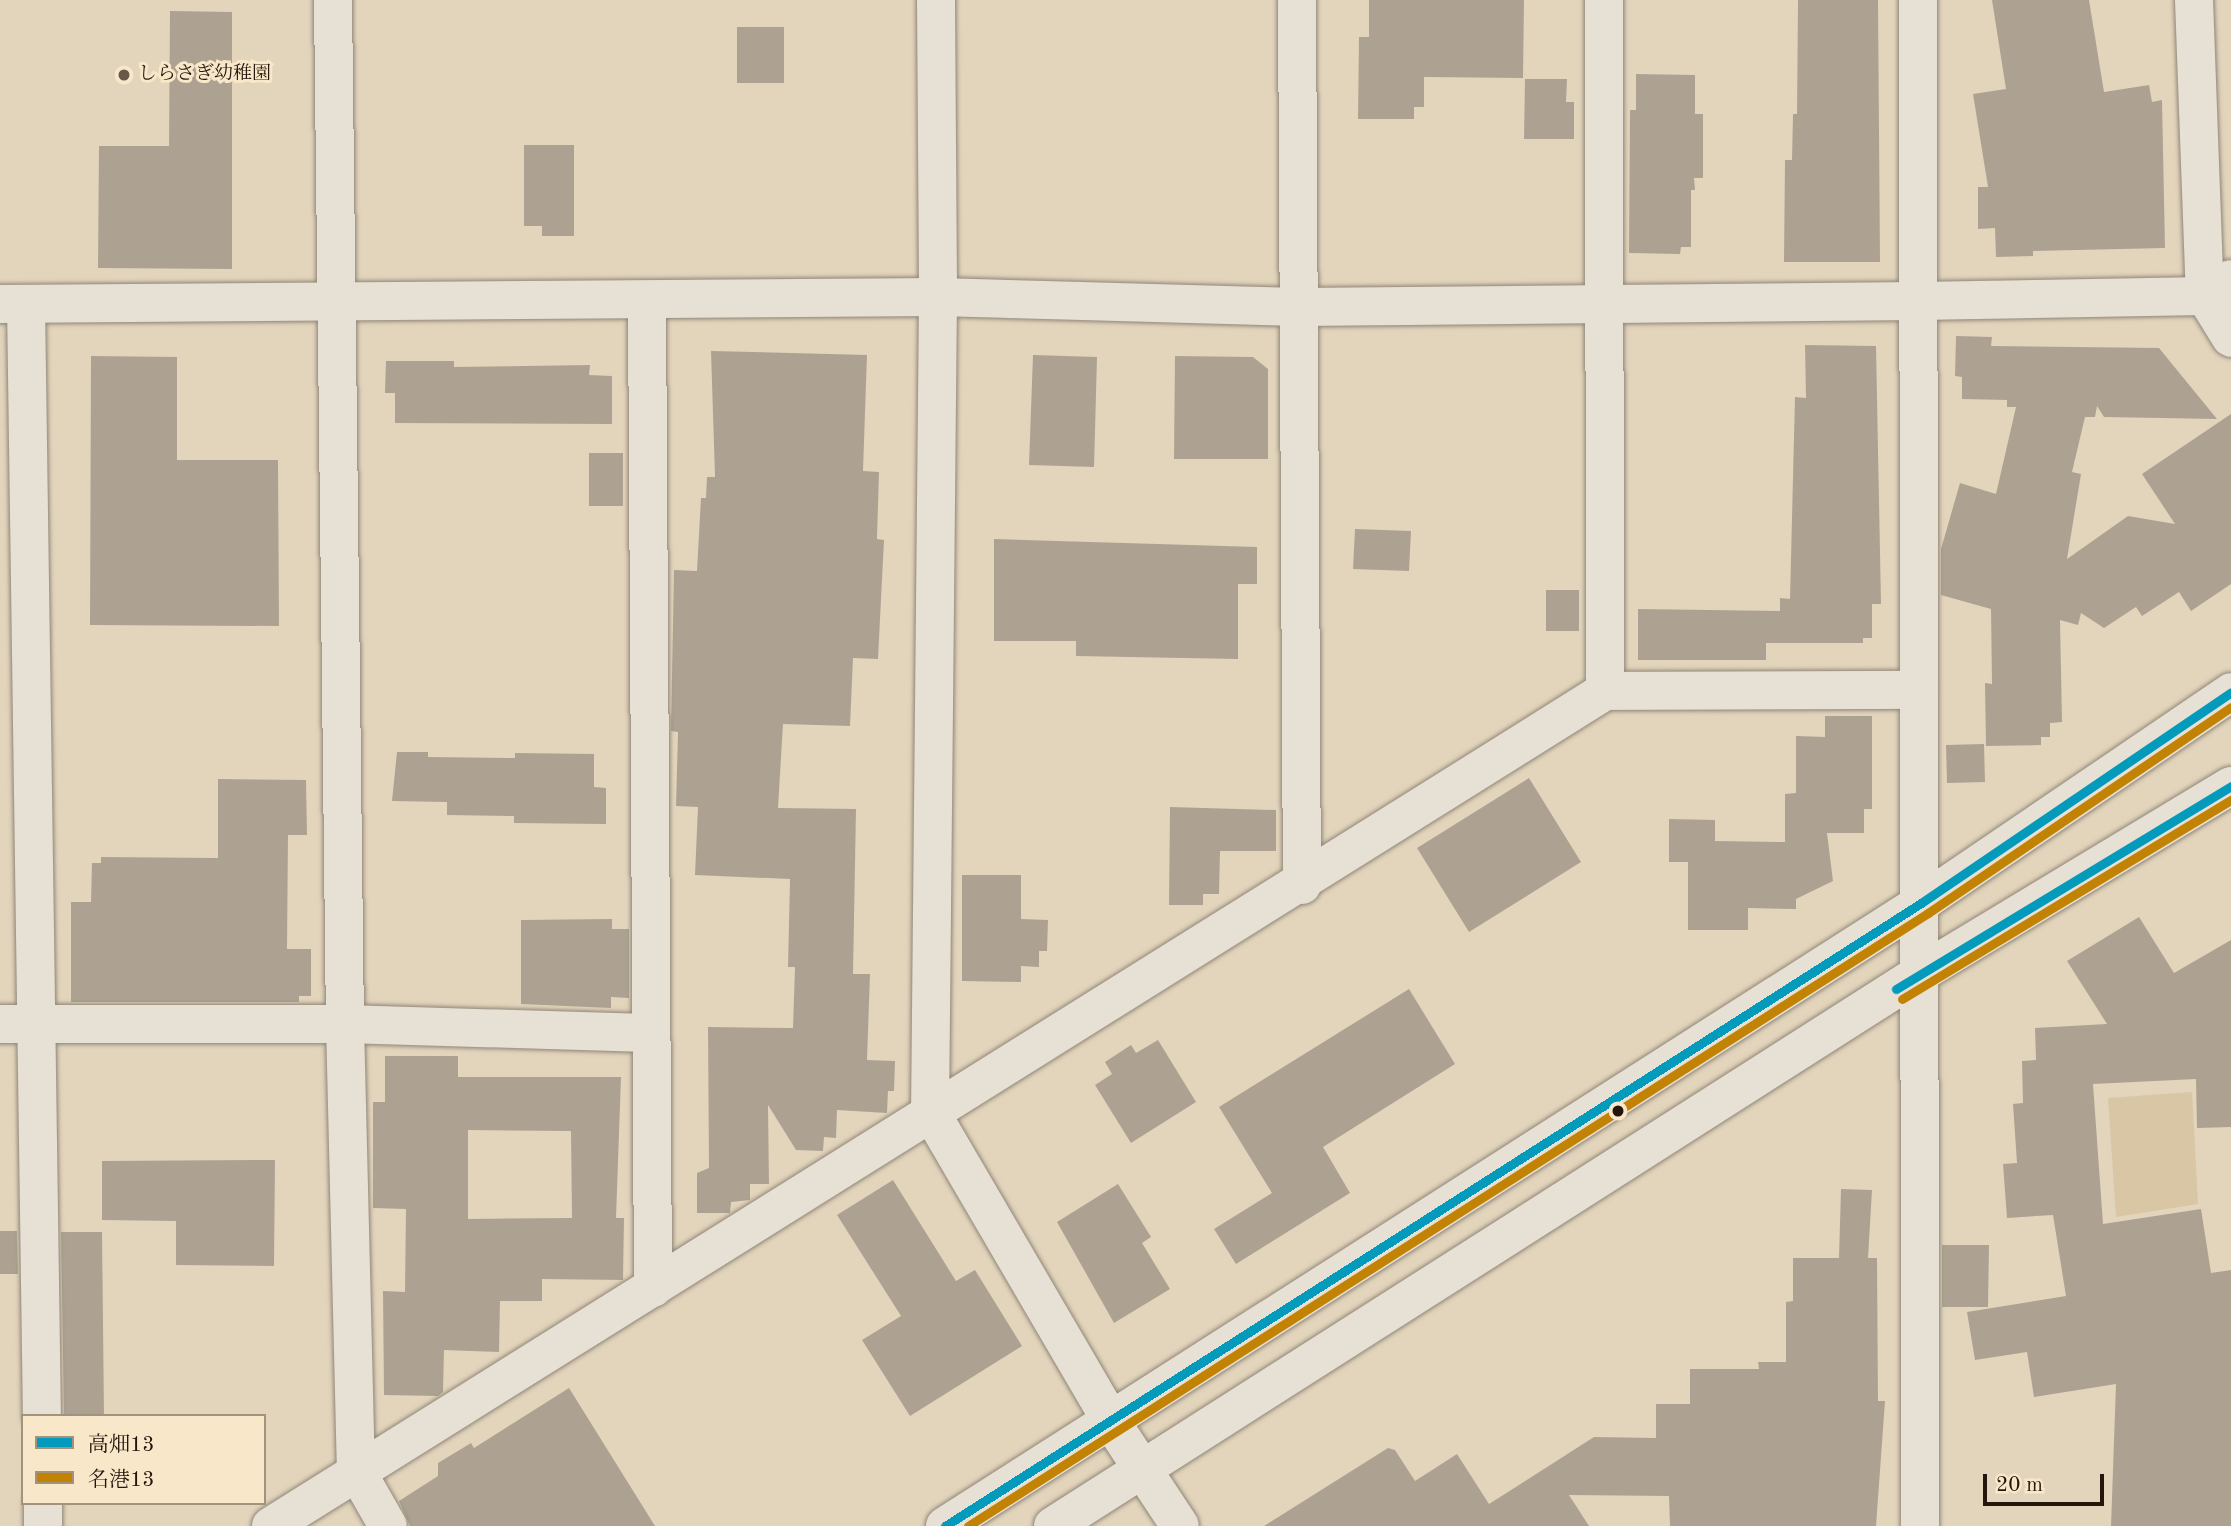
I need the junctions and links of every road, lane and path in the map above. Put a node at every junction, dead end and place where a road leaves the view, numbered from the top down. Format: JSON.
{"nodes":[{"id":1,"x":333,"y":0,"type":"edge"},
{"id":2,"x":936,"y":0,"type":"edge"},
{"id":3,"x":1297,"y":0,"type":"edge"},
{"id":4,"x":1604,"y":0,"type":"edge"},
{"id":5,"x":1918,"y":0,"type":"edge"},
{"id":6,"x":2194,"y":0,"type":"edge"},
{"id":7,"x":2218,"y":288,"type":"edge"},
{"id":8,"x":938,"y":297,"type":"junction"},
{"id":9,"x":338,"y":301,"type":"junction"},
{"id":10,"x":1917,"y":301,"type":"junction"},
{"id":11,"x":647,"y":302,"type":"junction"},
{"id":12,"x":13,"y":304,"type":"edge"},
{"id":13,"x":1607,"y":304,"type":"junction"},
{"id":14,"x":1299,"y":307,"type":"junction"},
{"id":15,"x":2231,"y":338,"type":"edge"},
{"id":16,"x":1919,"y":690,"type":"junction"},
{"id":17,"x":1605,"y":691,"type":"junction"},
{"id":18,"x":2231,"y":692,"type":"edge"},
{"id":19,"x":2231,"y":786,"type":"edge"},
{"id":20,"x":1302,"y":885,"type":"junction"},
{"id":21,"x":1921,"y":902,"type":"junction"},
{"id":22,"x":1919,"y":974,"type":"junction"},
{"id":23,"x":0,"y":1024,"type":"edge"},
{"id":24,"x":38,"y":1024,"type":"junction"},
{"id":25,"x":345,"y":1024,"type":"junction"},
{"id":26,"x":648,"y":1033,"type":"junction"},
{"id":27,"x":930,"y":1111,"type":"junction"},
{"id":28,"x":653,"y":1288,"type":"junction"},
{"id":29,"x":42,"y":1414,"type":"edge"},
{"id":30,"x":1112,"y":1423,"type":"junction"},
{"id":31,"x":356,"y":1471,"type":"junction"},
{"id":32,"x":1143,"y":1471,"type":"junction"},
{"id":33,"x":43,"y":1505,"type":"edge"},
{"id":34,"x":43,"y":1526,"type":"edge"},
{"id":35,"x":271,"y":1526,"type":"edge"},
{"id":36,"x":388,"y":1526,"type":"edge"},
{"id":37,"x":945,"y":1526,"type":"edge"},
{"id":38,"x":1053,"y":1526,"type":"edge"},
{"id":39,"x":1180,"y":1526,"type":"edge"},
{"id":40,"x":1920,"y":1526,"type":"edge"}],
"edges":[{"from":1,"to":9,"type":"street"},
{"from":2,"to":8,"type":"street"},
{"from":3,"to":14,"type":"street"},
{"from":4,"to":13,"type":"street"},
{"from":5,"to":10,"type":"street"},
{"from":6,"to":7,"type":"street"},
{"from":7,"to":10,"type":"street"},
{"from":7,"to":15,"type":"street"},
{"from":8,"to":11,"type":"street"},
{"from":8,"to":14,"type":"street"},
{"from":8,"to":27,"type":"street"},
{"from":9,"to":11,"type":"street"},
{"from":9,"to":12,"type":"street"},
{"from":9,"to":25,"type":"street"},
{"from":10,"to":13,"type":"street"},
{"from":10,"to":16,"type":"street"},
{"from":11,"to":26,"type":"street"},
{"from":12,"to":24,"type":"street"},
{"from":13,"to":14,"type":"street"},
{"from":13,"to":17,"type":"street"},
{"from":14,"to":20,"type":"street"},
{"from":16,"to":17,"type":"street"},
{"from":16,"to":21,"type":"street"},
{"from":17,"to":20,"type":"street"},
{"from":18,"to":21,"type":"street"},
{"from":19,"to":22,"type":"street"},
{"from":20,"to":27,"type":"street"},
{"from":21,"to":22,"type":"street"},
{"from":21,"to":30,"type":"street"},
{"from":22,"to":32,"type":"street"},
{"from":22,"to":40,"type":"street"},
{"from":23,"to":24,"type":"street"},
{"from":24,"to":25,"type":"street"},
{"from":24,"to":29,"type":"street"},
{"from":25,"to":26,"type":"street"},
{"from":25,"to":31,"type":"street"},
{"from":26,"to":28,"type":"street"},
{"from":27,"to":28,"type":"street"},
{"from":27,"to":30,"type":"street"},
{"from":28,"to":31,"type":"street"},
{"from":30,"to":32,"type":"street"},
{"from":30,"to":37,"type":"street"},
{"from":31,"to":35,"type":"street"},
{"from":31,"to":36,"type":"street"},
{"from":32,"to":38,"type":"street"},
{"from":32,"to":39,"type":"street"},
{"from":33,"to":34,"type":"street"}]}
